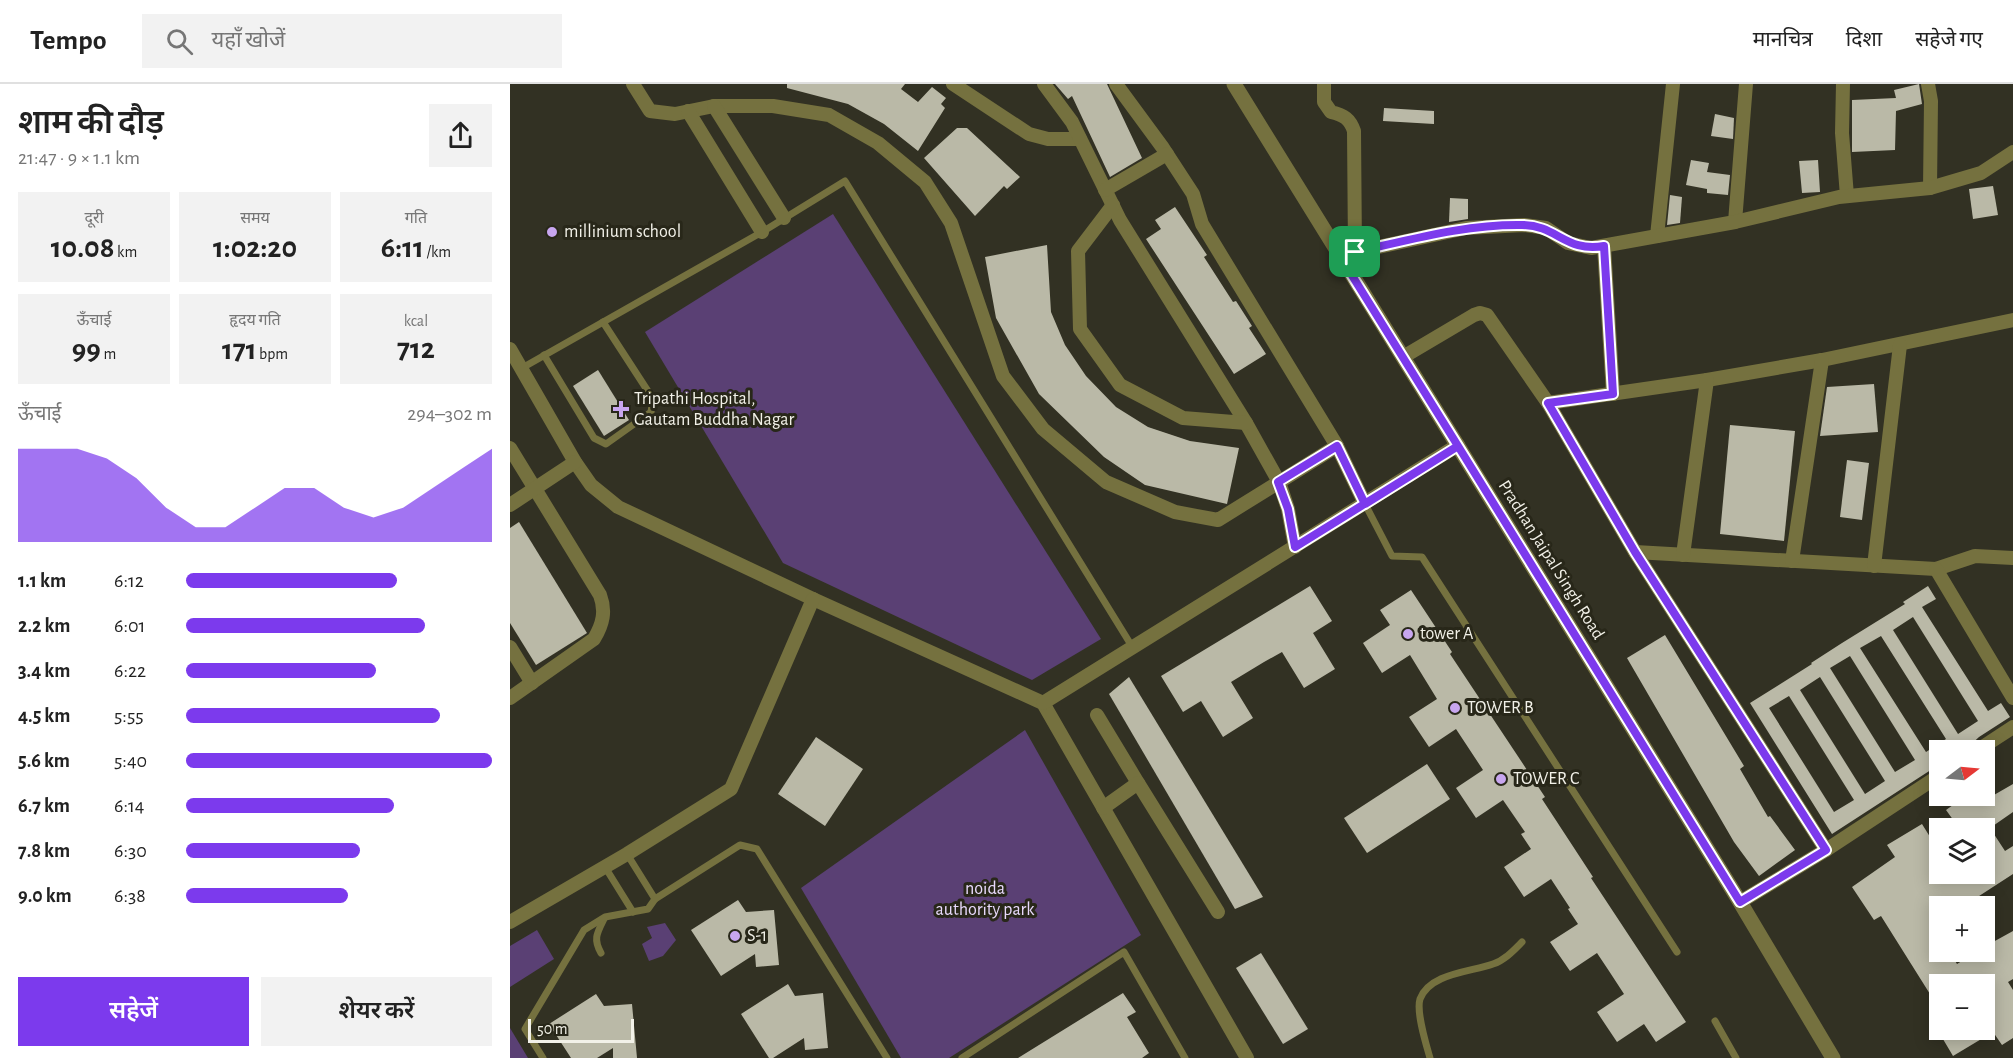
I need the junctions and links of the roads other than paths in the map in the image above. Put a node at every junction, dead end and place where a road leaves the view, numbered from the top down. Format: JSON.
{"nodes":[{"id":1,"x":633,"y":84,"type":"edge"},
{"id":2,"x":953,"y":84,"type":"edge"},
{"id":3,"x":1044,"y":84,"type":"edge"},
{"id":4,"x":1116,"y":84,"type":"edge"},
{"id":5,"x":1234,"y":84,"type":"edge"},
{"id":6,"x":1324,"y":84,"type":"edge"},
{"id":7,"x":1673,"y":84,"type":"edge"},
{"id":8,"x":1746,"y":84,"type":"edge"},
{"id":9,"x":1843,"y":84,"type":"edge"},
{"id":10,"x":1928,"y":84,"type":"edge"},
{"id":11,"x":714,"y":106,"type":"junction"},
{"id":12,"x":688,"y":111,"type":"junction"},
{"id":13,"x":1080,"y":139,"type":"junction"},
{"id":14,"x":2013,"y":152,"type":"edge"},
{"id":15,"x":1167,"y":154,"type":"junction"},
{"id":16,"x":1930,"y":188,"type":"junction"},
{"id":17,"x":1105,"y":190,"type":"junction"},
{"id":18,"x":1847,"y":196,"type":"junction"},
{"id":19,"x":1113,"y":205,"type":"junction"},
{"id":20,"x":784,"y":218,"type":"junction"},
{"id":21,"x":1734,"y":222,"type":"junction"},
{"id":22,"x":762,"y":232,"type":"junction"},
{"id":23,"x":1657,"y":236,"type":"junction"},
{"id":24,"x":1604,"y":246,"type":"junction"},
{"id":25,"x":1355,"y":252,"type":"junction"},
{"id":26,"x":1338,"y":253,"type":"junction"},
{"id":27,"x":2013,"y":320,"type":"edge"},
{"id":28,"x":603,"y":322,"type":"junction"},
{"id":29,"x":1900,"y":345,"type":"junction"},
{"id":30,"x":510,"y":349,"type":"edge"},
{"id":31,"x":544,"y":355,"type":"junction"},
{"id":32,"x":1403,"y":357,"type":"junction"},
{"id":33,"x":1822,"y":360,"type":"junction"},
{"id":34,"x":522,"y":368,"type":"junction"},
{"id":35,"x":1707,"y":380,"type":"junction"},
{"id":36,"x":1613,"y":394,"type":"junction"},
{"id":37,"x":1548,"y":403,"type":"junction"},
{"id":38,"x":1246,"y":423,"type":"junction"},
{"id":39,"x":1337,"y":446,"type":"junction"},
{"id":40,"x":1458,"y":446,"type":"junction"},
{"id":41,"x":510,"y":448,"type":"edge"},
{"id":42,"x":575,"y":462,"type":"junction"},
{"id":43,"x":1278,"y":482,"type":"junction"},
{"id":44,"x":535,"y":489,"type":"junction"},
{"id":45,"x":1365,"y":504,"type":"junction"},
{"id":46,"x":510,"y":505,"type":"edge"},
{"id":47,"x":1295,"y":547,"type":"junction"},
{"id":48,"x":1635,"y":552,"type":"junction"},
{"id":49,"x":1683,"y":555,"type":"junction"},
{"id":50,"x":2013,"y":558,"type":"edge"},
{"id":51,"x":1792,"y":561,"type":"junction"},
{"id":52,"x":1874,"y":566,"type":"junction"},
{"id":53,"x":1936,"y":569,"type":"junction"},
{"id":54,"x":813,"y":599,"type":"junction"},
{"id":55,"x":510,"y":647,"type":"edge"},
{"id":56,"x":1133,"y":648,"type":"junction"},
{"id":57,"x":532,"y":683,"type":"junction"},
{"id":58,"x":510,"y":698,"type":"edge"},
{"id":59,"x":2013,"y":698,"type":"edge"},
{"id":60,"x":1043,"y":703,"type":"junction"},
{"id":61,"x":1097,"y":715,"type":"dead end"},
{"id":62,"x":2013,"y":728,"type":"edge"},
{"id":63,"x":1994,"y":740,"type":"edge"},
{"id":64,"x":1138,"y":783,"type":"junction"},
{"id":65,"x":1929,"y":783,"type":"edge"},
{"id":66,"x":1103,"y":808,"type":"junction"},
{"id":67,"x":1826,"y":850,"type":"junction"},
{"id":68,"x":627,"y":854,"type":"junction"},
{"id":69,"x":605,"y":867,"type":"junction"},
{"id":70,"x":655,"y":899,"type":"junction"},
{"id":71,"x":1740,"y":902,"type":"junction"},
{"id":72,"x":633,"y":912,"type":"junction"},
{"id":73,"x":1218,"y":912,"type":"dead end"},
{"id":74,"x":605,"y":917,"type":"junction"},
{"id":75,"x":510,"y":922,"type":"edge"},
{"id":76,"x":1522,"y":942,"type":"dead end"},
{"id":77,"x":1677,"y":952,"type":"dead end"},
{"id":78,"x":601,"y":953,"type":"dead end"},
{"id":79,"x":1715,"y":1021,"type":"dead end"},
{"id":80,"x":543,"y":1058,"type":"edge"},
{"id":81,"x":887,"y":1058,"type":"edge"},
{"id":82,"x":962,"y":1058,"type":"edge"},
{"id":83,"x":1185,"y":1058,"type":"edge"},
{"id":84,"x":1247,"y":1058,"type":"edge"},
{"id":85,"x":1430,"y":1058,"type":"edge"},
{"id":86,"x":1736,"y":1058,"type":"edge"},
{"id":87,"x":1833,"y":1058,"type":"edge"}],
"edges":[{"from":1,"to":12,"type":"street"},
{"from":2,"to":13,"type":"street"},
{"from":3,"to":13,"type":"street"},
{"from":4,"to":15,"type":"street"},
{"from":5,"to":26,"type":"street","name":"Pradhan Jaipal Singh Road"},
{"from":6,"to":25,"type":"street"},
{"from":7,"to":23,"type":"street"},
{"from":8,"to":21,"type":"street"},
{"from":9,"to":18,"type":"street"},
{"from":10,"to":16,"type":"street"},
{"from":11,"to":12,"type":"street"},
{"from":11,"to":20,"type":"street"},
{"from":11,"to":43,"type":"street"},
{"from":12,"to":22,"type":"street"},
{"from":13,"to":17,"type":"street"},
{"from":14,"to":16,"type":"street"},
{"from":15,"to":17,"type":"street"},
{"from":15,"to":39,"type":"street"},
{"from":16,"to":18,"type":"street"},
{"from":17,"to":19,"type":"street"},
{"from":18,"to":21,"type":"street"},
{"from":19,"to":38,"type":"street"},
{"from":19,"to":38,"type":"street"},
{"from":20,"to":22,"type":"lane"},
{"from":20,"to":56,"type":"lane"},
{"from":21,"to":23,"type":"street"},
{"from":22,"to":28,"type":"lane"},
{"from":23,"to":24,"type":"street"},
{"from":24,"to":25,"type":"street"},
{"from":24,"to":36,"type":"street"},
{"from":25,"to":26,"type":"street"},
{"from":26,"to":32,"type":"street","name":"Pradhan Jaipal Singh Road"},
{"from":27,"to":29,"type":"street"},
{"from":28,"to":31,"type":"lane"},
{"from":28,"to":31,"type":"lane"},
{"from":29,"to":33,"type":"street"},
{"from":29,"to":52,"type":"street"},
{"from":30,"to":34,"type":"street"},
{"from":31,"to":34,"type":"lane"},
{"from":32,"to":37,"type":"street"},
{"from":32,"to":40,"type":"street","name":"Pradhan Jaipal Singh Road"},
{"from":33,"to":35,"type":"street"},
{"from":33,"to":51,"type":"street"},
{"from":34,"to":42,"type":"street"},
{"from":35,"to":36,"type":"street"},
{"from":35,"to":49,"type":"street"},
{"from":36,"to":37,"type":"street"},
{"from":37,"to":48,"type":"street"},
{"from":38,"to":43,"type":"street"},
{"from":39,"to":43,"type":"street"},
{"from":39,"to":45,"type":"street"},
{"from":40,"to":45,"type":"street"},
{"from":40,"to":71,"type":"street","name":"Pradhan Jaipal Singh Road"},
{"from":41,"to":44,"type":"street"},
{"from":42,"to":44,"type":"street"},
{"from":42,"to":54,"type":"street"},
{"from":43,"to":47,"type":"street"},
{"from":44,"to":46,"type":"street"},
{"from":44,"to":57,"type":"street"},
{"from":45,"to":47,"type":"street"},
{"from":45,"to":77,"type":"lane"},
{"from":47,"to":56,"type":"street"},
{"from":48,"to":49,"type":"street"},
{"from":48,"to":67,"type":"street"},
{"from":49,"to":51,"type":"street"},
{"from":50,"to":53,"type":"street"},
{"from":51,"to":52,"type":"street"},
{"from":52,"to":53,"type":"street"},
{"from":53,"to":59,"type":"street"},
{"from":54,"to":60,"type":"street"},
{"from":54,"to":68,"type":"street"},
{"from":55,"to":57,"type":"street"},
{"from":56,"to":60,"type":"street"},
{"from":57,"to":58,"type":"street"},
{"from":60,"to":66,"type":"street"},
{"from":61,"to":64,"type":"street"},
{"from":62,"to":63,"type":"street"},
{"from":64,"to":66,"type":"street"},
{"from":64,"to":73,"type":"street"},
{"from":65,"to":67,"type":"street"},
{"from":66,"to":84,"type":"street"},
{"from":67,"to":71,"type":"street"},
{"from":68,"to":69,"type":"street"},
{"from":68,"to":70,"type":"lane"},
{"from":69,"to":72,"type":"lane"},
{"from":69,"to":75,"type":"street"},
{"from":70,"to":72,"type":"lane"},
{"from":70,"to":81,"type":"lane"},
{"from":71,"to":87,"type":"street","name":"Pradhan Jaipal Singh Road"},
{"from":72,"to":74,"type":"lane"},
{"from":74,"to":78,"type":"lane"},
{"from":74,"to":80,"type":"lane"},
{"from":76,"to":85,"type":"lane"},
{"from":79,"to":86,"type":"lane"},
{"from":82,"to":83,"type":"lane"}]}
